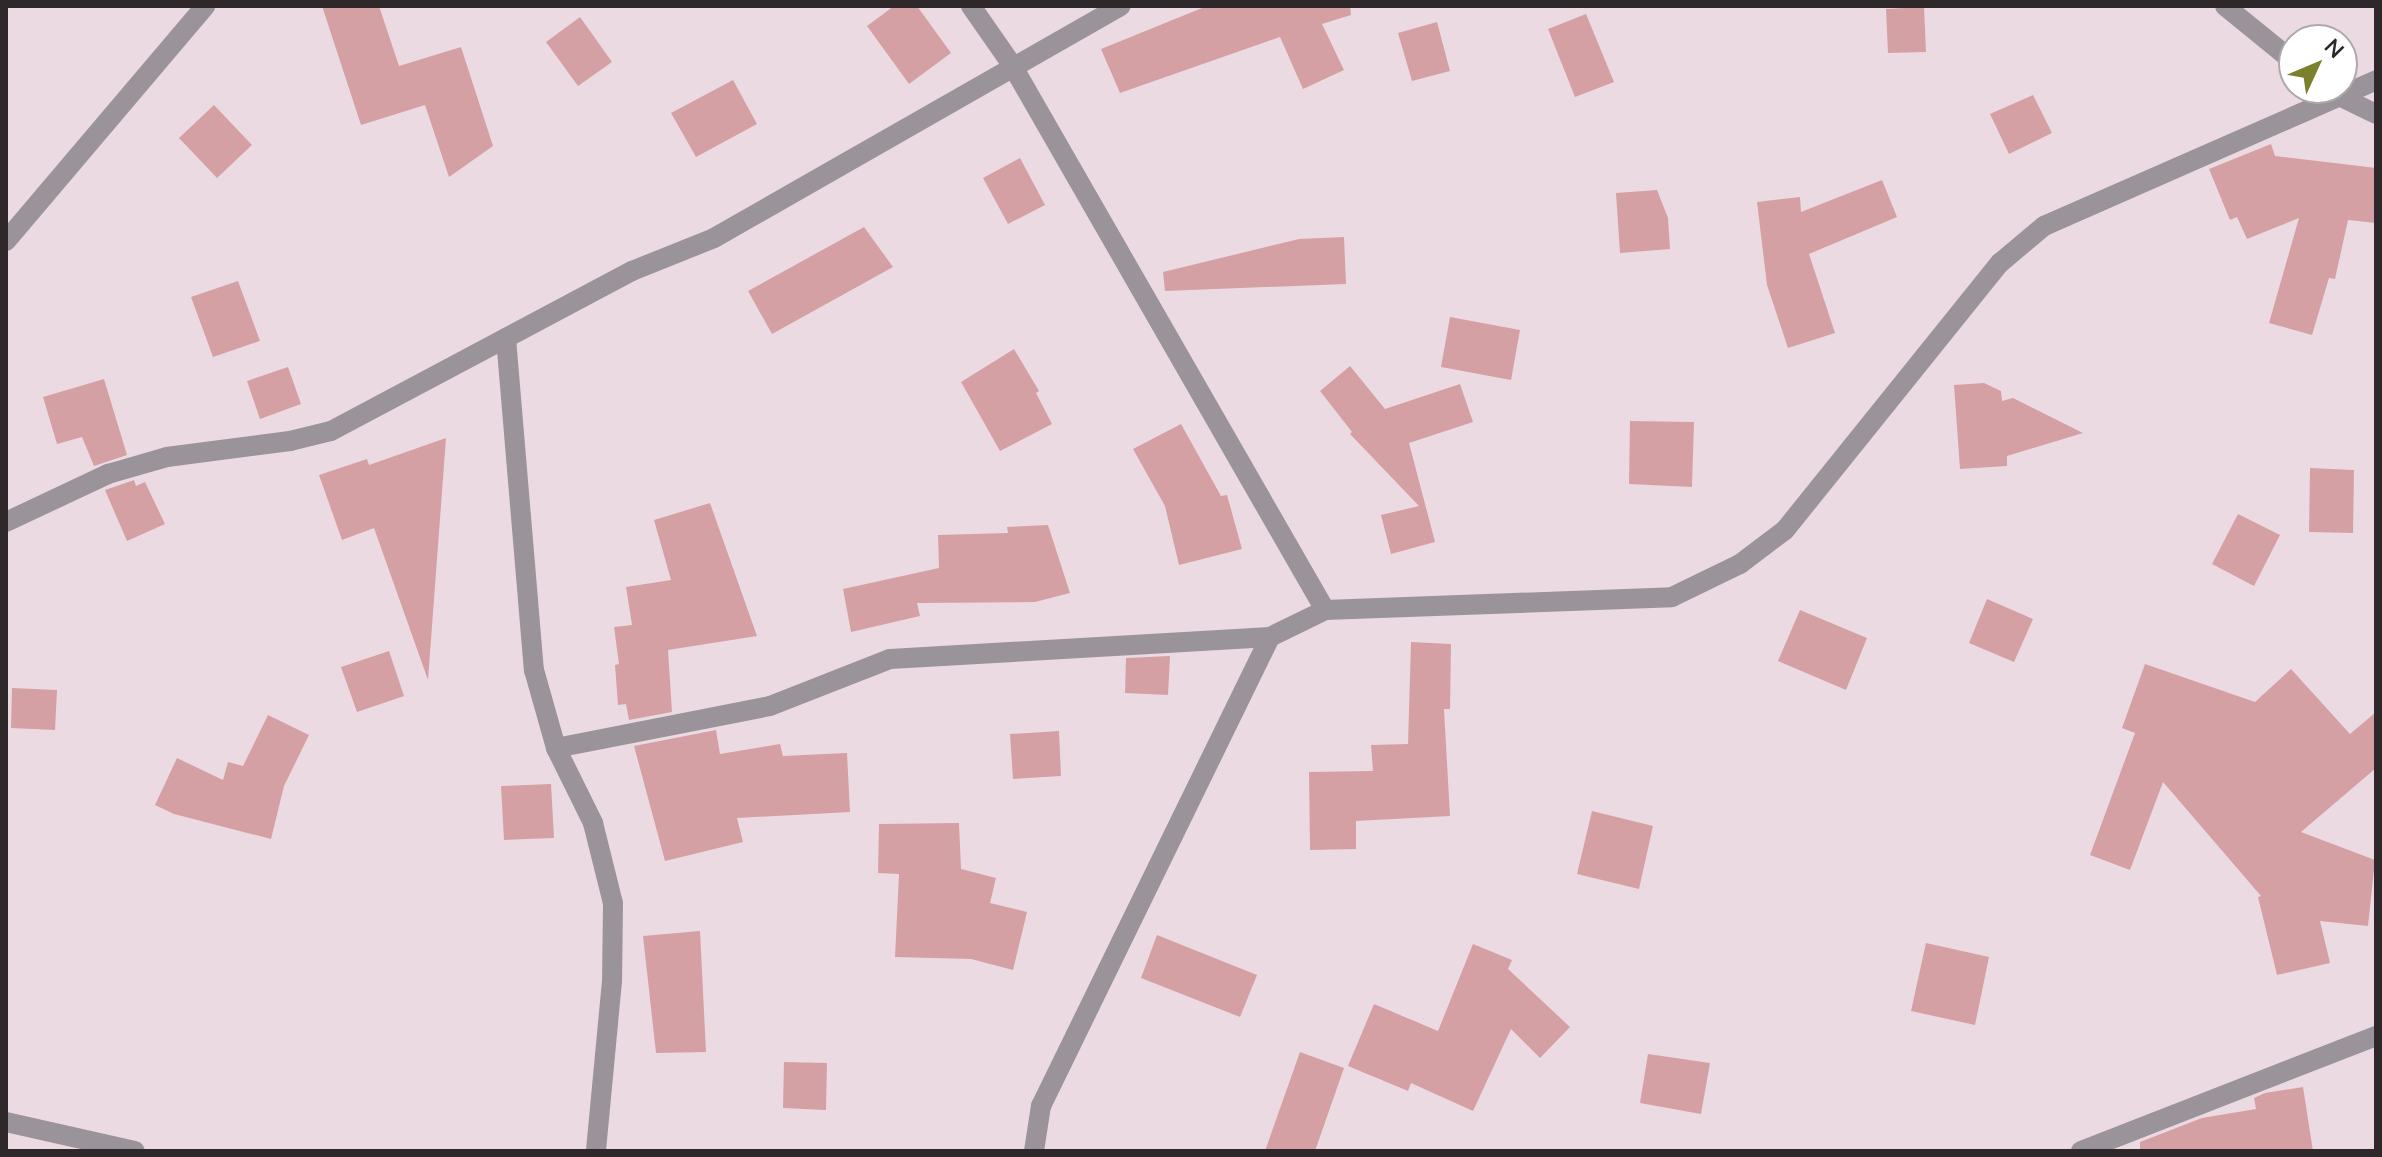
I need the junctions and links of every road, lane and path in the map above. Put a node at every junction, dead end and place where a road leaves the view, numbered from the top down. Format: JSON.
{"nodes":[{"id":1,"x":205,"y":6,"type":"edge"},
{"id":2,"x":971,"y":6,"type":"edge"},
{"id":3,"x":1121,"y":6,"type":"edge"},
{"id":4,"x":2225,"y":6,"type":"edge"},
{"id":5,"x":2278,"y":49,"type":"edge"},
{"id":6,"x":1012,"y":65,"type":"junction"},
{"id":7,"x":2304,"y":104,"type":"edge"},
{"id":8,"x":2355,"y":104,"type":"edge"},
{"id":9,"x":2376,"y":114,"type":"edge"},
{"id":10,"x":6,"y":241,"type":"edge"},
{"id":11,"x":506,"y":338,"type":"junction"},
{"id":12,"x":6,"y":522,"type":"edge"},
{"id":13,"x":1325,"y":610,"type":"junction"},
{"id":14,"x":1270,"y":637,"type":"junction"},
{"id":15,"x":556,"y":748,"type":"junction"},
{"id":16,"x":2376,"y":1036,"type":"edge"},
{"id":17,"x":6,"y":1122,"type":"edge"},
{"id":18,"x":135,"y":1151,"type":"edge"},
{"id":19,"x":596,"y":1151,"type":"edge"},
{"id":20,"x":1034,"y":1151,"type":"edge"},
{"id":21,"x":2081,"y":1151,"type":"edge"}],
"edges":[{"from":1,"to":10,"type":"street"},
{"from":2,"to":6,"type":"street"},
{"from":3,"to":6,"type":"street"},
{"from":4,"to":5,"type":"street"},
{"from":6,"to":11,"type":"street"},
{"from":6,"to":13,"type":"street"},
{"from":7,"to":13,"type":"street"},
{"from":8,"to":9,"type":"street"},
{"from":11,"to":12,"type":"street"},
{"from":11,"to":15,"type":"street"},
{"from":13,"to":14,"type":"street"},
{"from":14,"to":15,"type":"street"},
{"from":14,"to":20,"type":"street"},
{"from":15,"to":19,"type":"street"},
{"from":16,"to":21,"type":"street"},
{"from":17,"to":18,"type":"street"}]}
